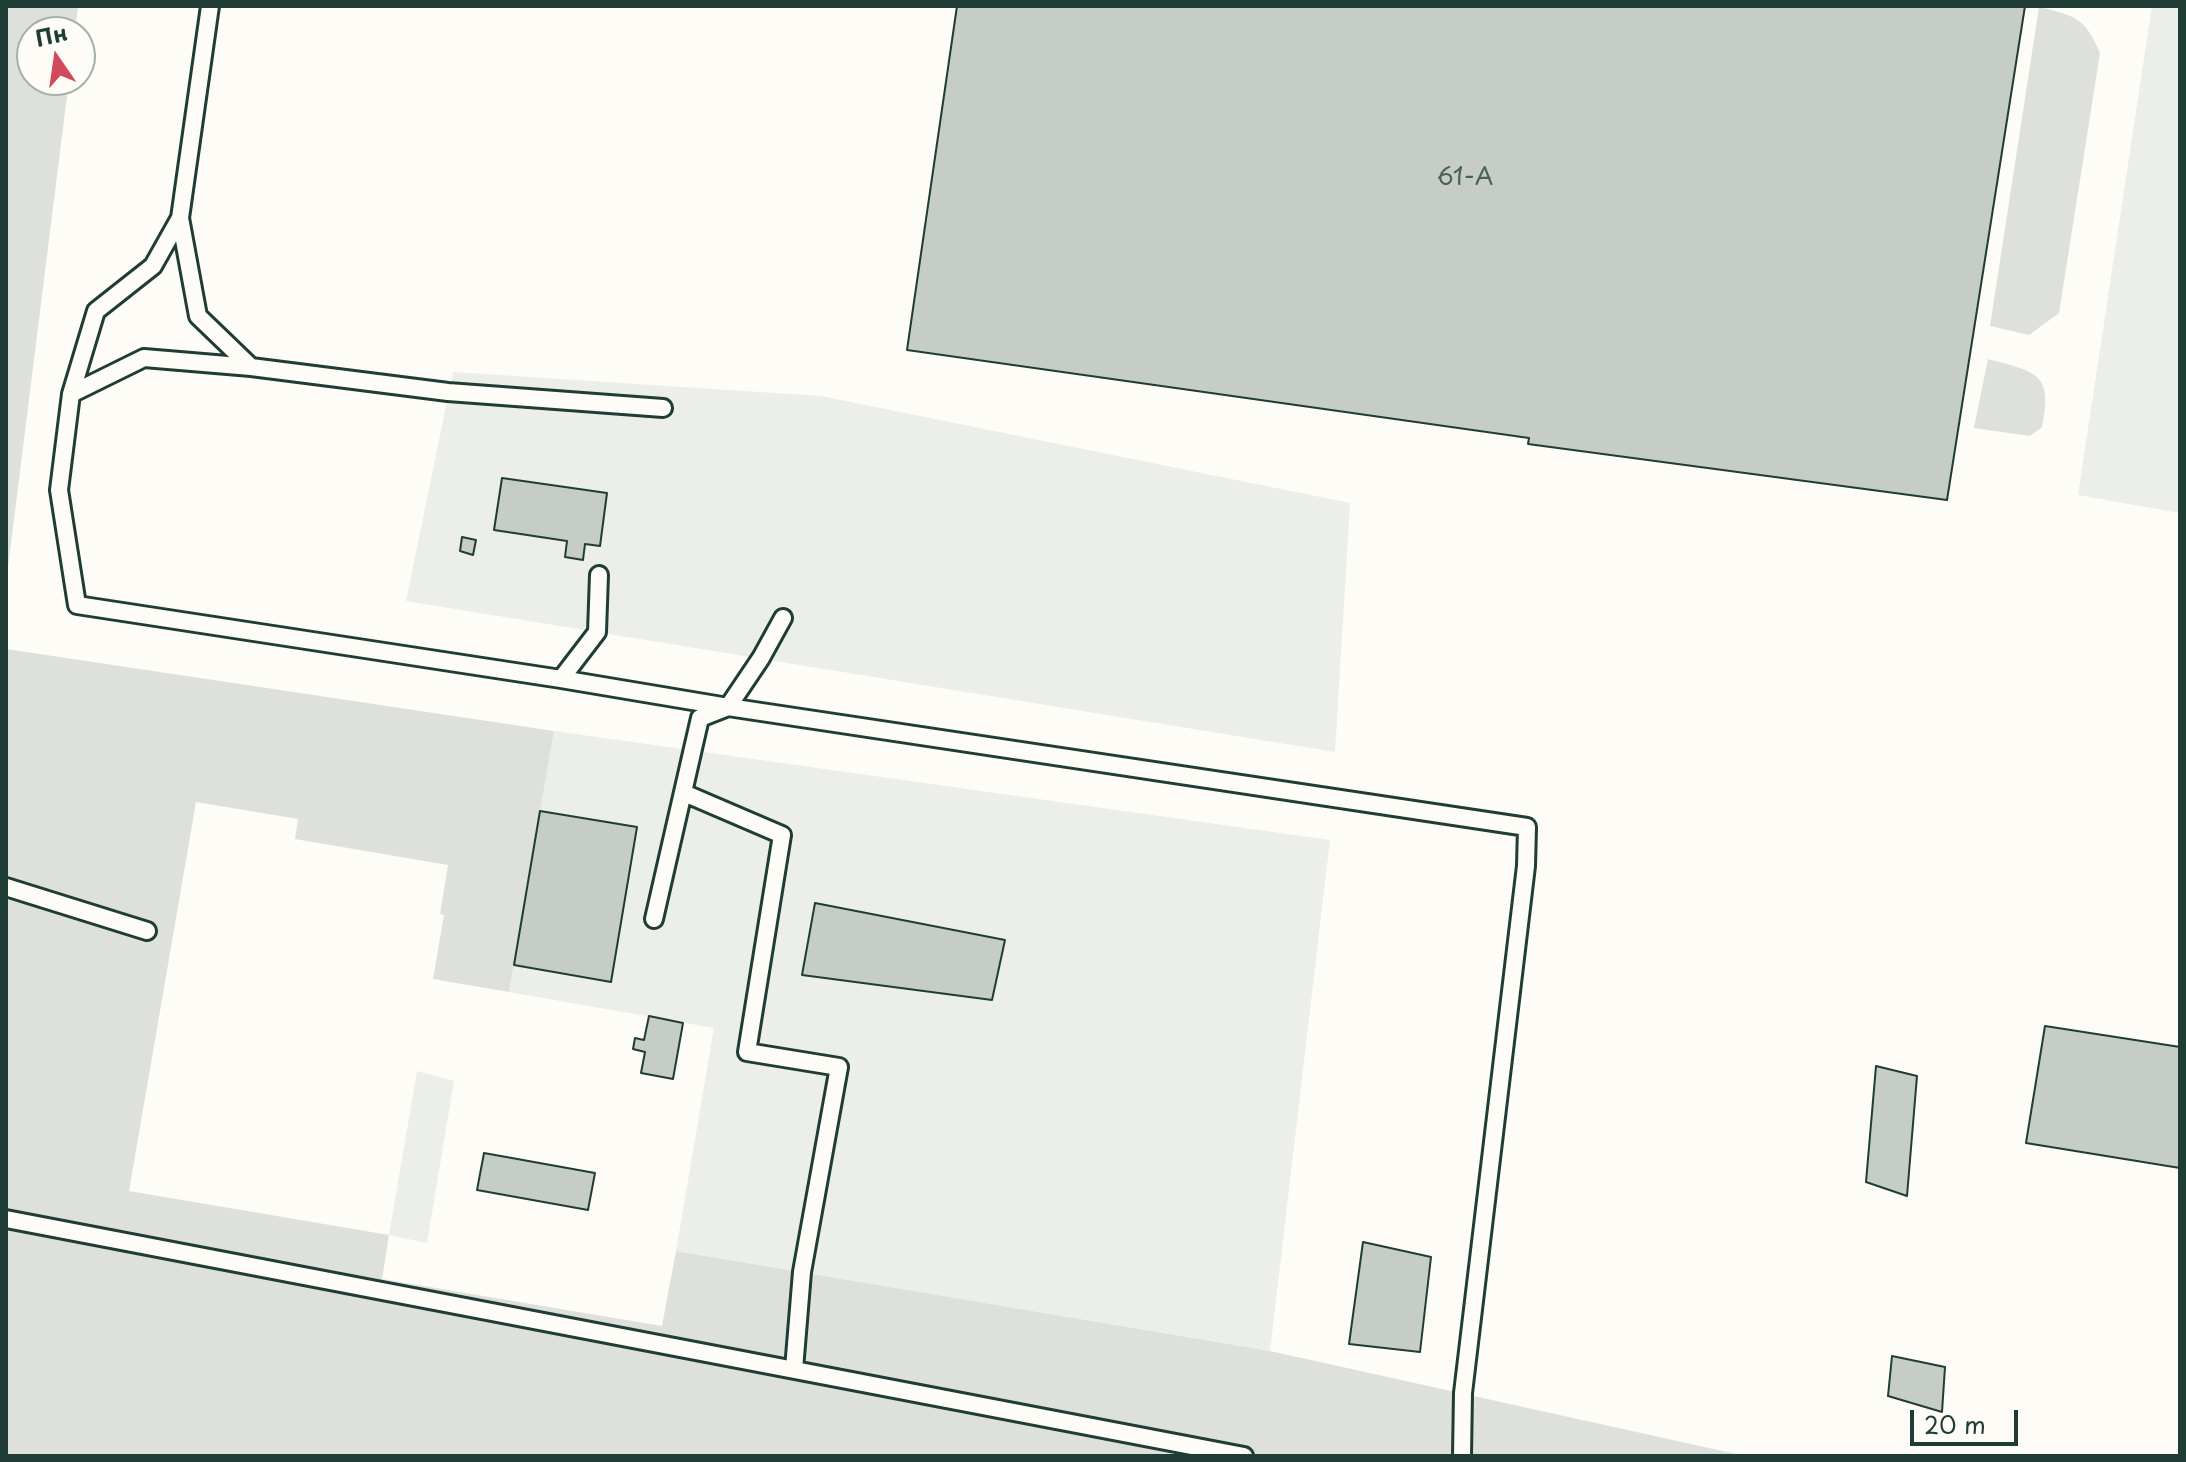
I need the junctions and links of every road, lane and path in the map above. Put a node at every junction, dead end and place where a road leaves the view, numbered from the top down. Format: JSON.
{"nodes":[{"id":1,"x":210,"y":6,"type":"edge"},
{"id":2,"x":180,"y":218,"type":"junction"},
{"id":3,"x":251,"y":367,"type":"junction"},
{"id":4,"x":71,"y":394,"type":"junction"},
{"id":5,"x":663,"y":408,"type":"dead end"},
{"id":6,"x":599,"y":575,"type":"dead end"},
{"id":7,"x":783,"y":618,"type":"dead end"},
{"id":8,"x":561,"y":679,"type":"junction"},
{"id":9,"x":728,"y":707,"type":"junction"},
{"id":10,"x":684,"y":793,"type":"junction"},
{"id":11,"x":6,"y":887,"type":"edge"},
{"id":12,"x":654,"y":919,"type":"dead end"},
{"id":13,"x":147,"y":931,"type":"dead end"},
{"id":14,"x":6,"y":1219,"type":"edge"},
{"id":15,"x":794,"y":1369,"type":"junction"},
{"id":16,"x":1244,"y":1456,"type":"edge"},
{"id":17,"x":1462,"y":1456,"type":"edge"}],
"edges":[{"from":1,"to":2,"type":"lane"},
{"from":2,"to":3,"type":"lane"},
{"from":2,"to":4,"type":"lane"},
{"from":3,"to":4,"type":"lane"},
{"from":3,"to":5,"type":"lane"},
{"from":4,"to":8,"type":"lane"},
{"from":6,"to":8,"type":"lane"},
{"from":7,"to":9,"type":"lane"},
{"from":8,"to":9,"type":"lane"},
{"from":9,"to":10,"type":"lane"},
{"from":9,"to":17,"type":"lane"},
{"from":10,"to":12,"type":"lane"},
{"from":10,"to":15,"type":"lane"},
{"from":11,"to":13,"type":"lane"},
{"from":14,"to":15,"type":"lane"},
{"from":15,"to":16,"type":"lane"}]}
